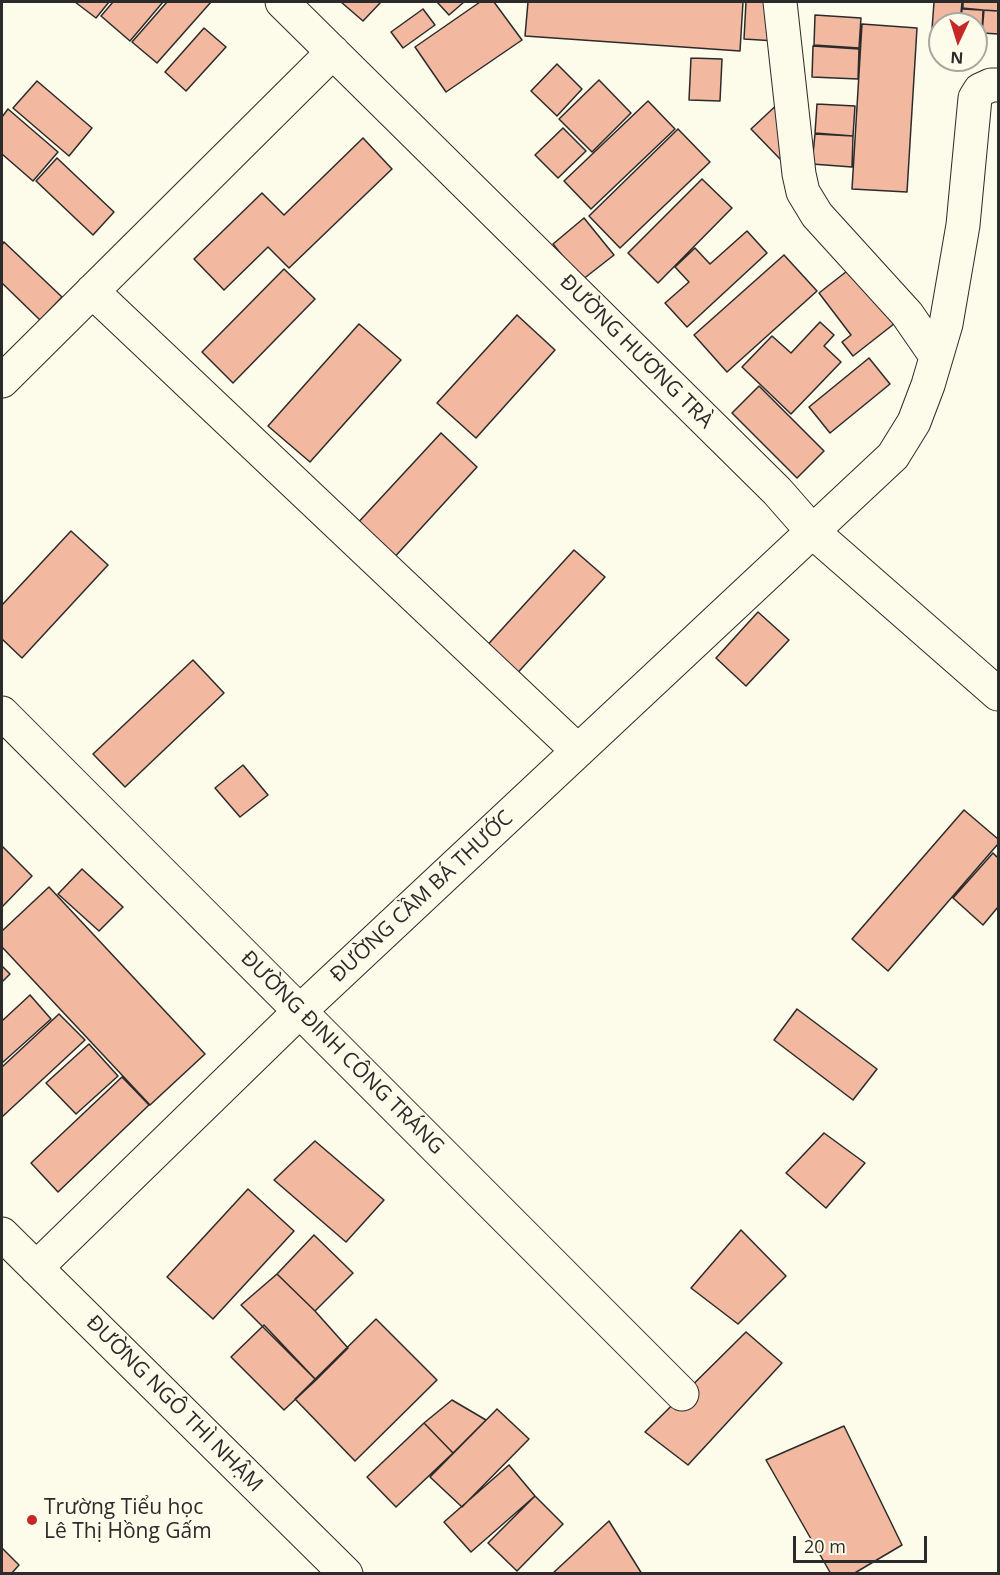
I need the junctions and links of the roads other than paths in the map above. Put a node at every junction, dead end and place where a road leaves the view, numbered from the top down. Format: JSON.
{"nodes":[{"id":1,"x":282,"y":2,"type":"edge"},
{"id":2,"x":780,"y":2,"type":"edge"},
{"id":3,"x":333,"y":52,"type":"junction"},
{"id":4,"x":999,"y":85,"type":"edge"},
{"id":5,"x":92,"y":291,"type":"junction"},
{"id":6,"x":936,"y":356,"type":"junction"},
{"id":7,"x":2,"y":381,"type":"edge"},
{"id":8,"x":813,"y":532,"type":"junction"},
{"id":9,"x":999,"y":694,"type":"edge"},
{"id":10,"x":2,"y":713,"type":"edge"},
{"id":11,"x":578,"y":752,"type":"junction"},
{"id":12,"x":300,"y":1011,"type":"junction"},
{"id":13,"x":2,"y":1234,"type":"edge"},
{"id":14,"x":36,"y":1268,"type":"junction"},
{"id":15,"x":682,"y":1394,"type":"dead end"},
{"id":16,"x":346,"y":1574,"type":"edge"}],
"edges":[{"from":1,"to":3,"type":"street","name":"ĐƯỜNG HƯƠNG TRÀ"},
{"from":2,"to":6,"type":"street"},
{"from":3,"to":5,"type":"street"},
{"from":3,"to":8,"type":"street","name":"ĐƯỜNG HƯƠNG TRÀ"},
{"from":4,"to":6,"type":"street","name":"ĐƯỜNG CẦM BÁ THƯỚC"},
{"from":5,"to":7,"type":"street"},
{"from":5,"to":11,"type":"street"},
{"from":6,"to":8,"type":"street","name":"ĐƯỜNG CẦM BÁ THƯỚC"},
{"from":8,"to":9,"type":"street","name":"ĐƯỜNG HƯƠNG TRÀ"},
{"from":8,"to":11,"type":"street","name":"ĐƯỜNG CẦM BÁ THƯỚC"},
{"from":10,"to":12,"type":"street","name":"ĐƯỜNG ĐINH CÔNG TRÁNG"},
{"from":11,"to":12,"type":"street","name":"ĐƯỜNG CẦM BÁ THƯỚC"},
{"from":12,"to":14,"type":"street","name":"ĐƯỜNG CẦM BÁ THƯỚC"},
{"from":12,"to":15,"type":"street","name":"ĐƯỜNG ĐINH CÔNG TRÁNG"},
{"from":13,"to":14,"type":"street","name":"ĐƯỜNG NGÔ THÌ NHẬM"},
{"from":14,"to":16,"type":"street","name":"ĐƯỜNG NGÔ THÌ NHẬM"}]}
